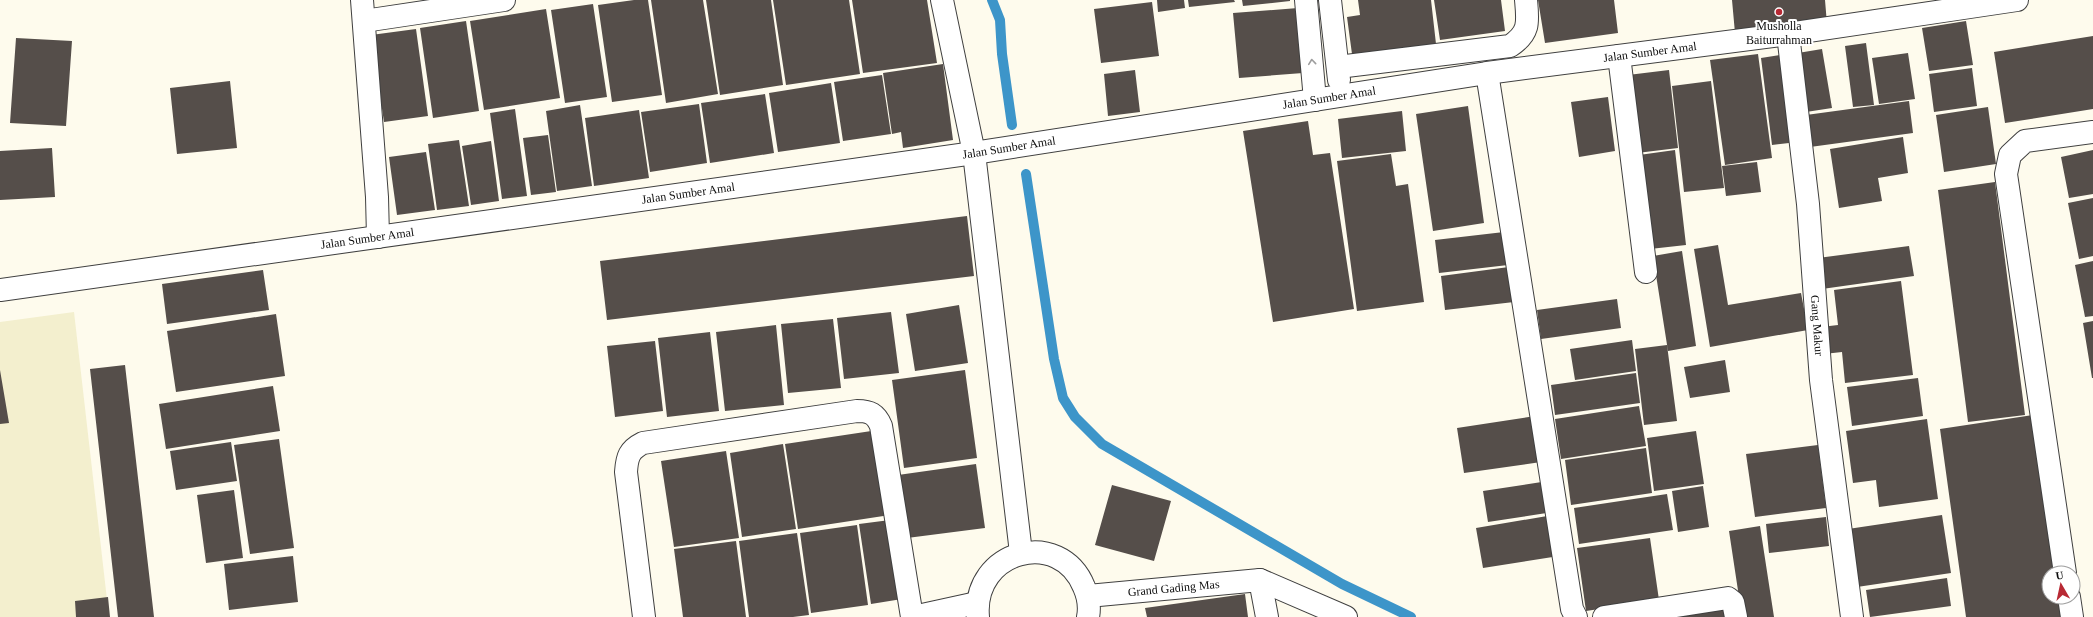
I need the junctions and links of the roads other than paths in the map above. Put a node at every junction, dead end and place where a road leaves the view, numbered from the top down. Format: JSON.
{"nodes":[{"id":1,"x":362,"y":0,"type":"edge"},
{"id":2,"x":504,"y":0,"type":"edge"},
{"id":3,"x":942,"y":0,"type":"edge"},
{"id":4,"x":1306,"y":0,"type":"edge"},
{"id":5,"x":1330,"y":0,"type":"edge"},
{"id":6,"x":1526,"y":0,"type":"edge"},
{"id":7,"x":2018,"y":0,"type":"edge"},
{"id":8,"x":1936,"y":5,"type":"edge"},
{"id":9,"x":364,"y":21,"type":"junction"},
{"id":10,"x":1788,"y":34,"type":"junction"},
{"id":11,"x":1619,"y":56,"type":"junction"},
{"id":12,"x":1338,"y":67,"type":"junction"},
{"id":13,"x":1487,"y":73,"type":"junction"},
{"id":14,"x":1341,"y":96,"type":"junction"},
{"id":15,"x":1315,"y":100,"type":"junction"},
{"id":16,"x":2093,"y":132,"type":"edge"},
{"id":17,"x":974,"y":153,"type":"junction"},
{"id":18,"x":378,"y":237,"type":"junction"},
{"id":19,"x":1646,"y":272,"type":"dead end"},
{"id":20,"x":0,"y":290,"type":"edge"},
{"id":21,"x":1021,"y":553,"type":"junction"},
{"id":22,"x":2064,"y":565,"type":"edge"},
{"id":23,"x":1260,"y":580,"type":"junction"},
{"id":24,"x":1088,"y":596,"type":"junction"},
{"id":25,"x":2070,"y":605,"type":"edge"},
{"id":26,"x":978,"y":610,"type":"edge"},
{"id":27,"x":644,"y":617,"type":"edge"},
{"id":28,"x":912,"y":617,"type":"edge"},
{"id":29,"x":1088,"y":617,"type":"edge"},
{"id":30,"x":1267,"y":617,"type":"edge"},
{"id":31,"x":1346,"y":617,"type":"edge"},
{"id":32,"x":1576,"y":617,"type":"edge"},
{"id":33,"x":1604,"y":617,"type":"edge"},
{"id":34,"x":1736,"y":617,"type":"edge"},
{"id":35,"x":1852,"y":617,"type":"edge"},
{"id":36,"x":2072,"y":617,"type":"edge"}],
"edges":[{"from":1,"to":9,"type":"street"},
{"from":2,"to":9,"type":"street"},
{"from":3,"to":17,"type":"street"},
{"from":15,"to":4,"type":"street","one_way":true},
{"from":5,"to":12,"type":"street"},
{"from":6,"to":12,"type":"street"},
{"from":7,"to":8,"type":"street","name":"Jalan Sumber Amal"},
{"from":8,"to":10,"type":"street","name":"Jalan Sumber Amal"},
{"from":9,"to":18,"type":"street"},
{"from":10,"to":11,"type":"street","name":"Jalan Sumber Amal"},
{"from":10,"to":35,"type":"street","name":"Gang Makur"},
{"from":11,"to":13,"type":"street","name":"Jalan Sumber Amal"},
{"from":11,"to":19,"type":"street"},
{"from":12,"to":14,"type":"street"},
{"from":13,"to":14,"type":"street","name":"Jalan Sumber Amal"},
{"from":13,"to":32,"type":"street"},
{"from":14,"to":15,"type":"street","name":"Jalan Sumber Amal"},
{"from":15,"to":17,"type":"street","name":"Jalan Sumber Amal"},
{"from":16,"to":22,"type":"street"},
{"from":17,"to":18,"type":"street","name":"Jalan Sumber Amal"},
{"from":17,"to":21,"type":"street"},
{"from":18,"to":20,"type":"street","name":"Jalan Sumber Amal"},
{"from":21,"to":24,"type":"street"},
{"from":21,"to":26,"type":"street"},
{"from":23,"to":24,"type":"street","name":"Grand Gading Mas"},
{"from":23,"to":30,"type":"street"},
{"from":23,"to":31,"type":"street","name":"Grand Gading Mas"},
{"from":24,"to":29,"type":"street"},
{"from":25,"to":36,"type":"street"},
{"from":26,"to":28,"type":"street"},
{"from":27,"to":28,"type":"street"},
{"from":33,"to":34,"type":"street"}]}
